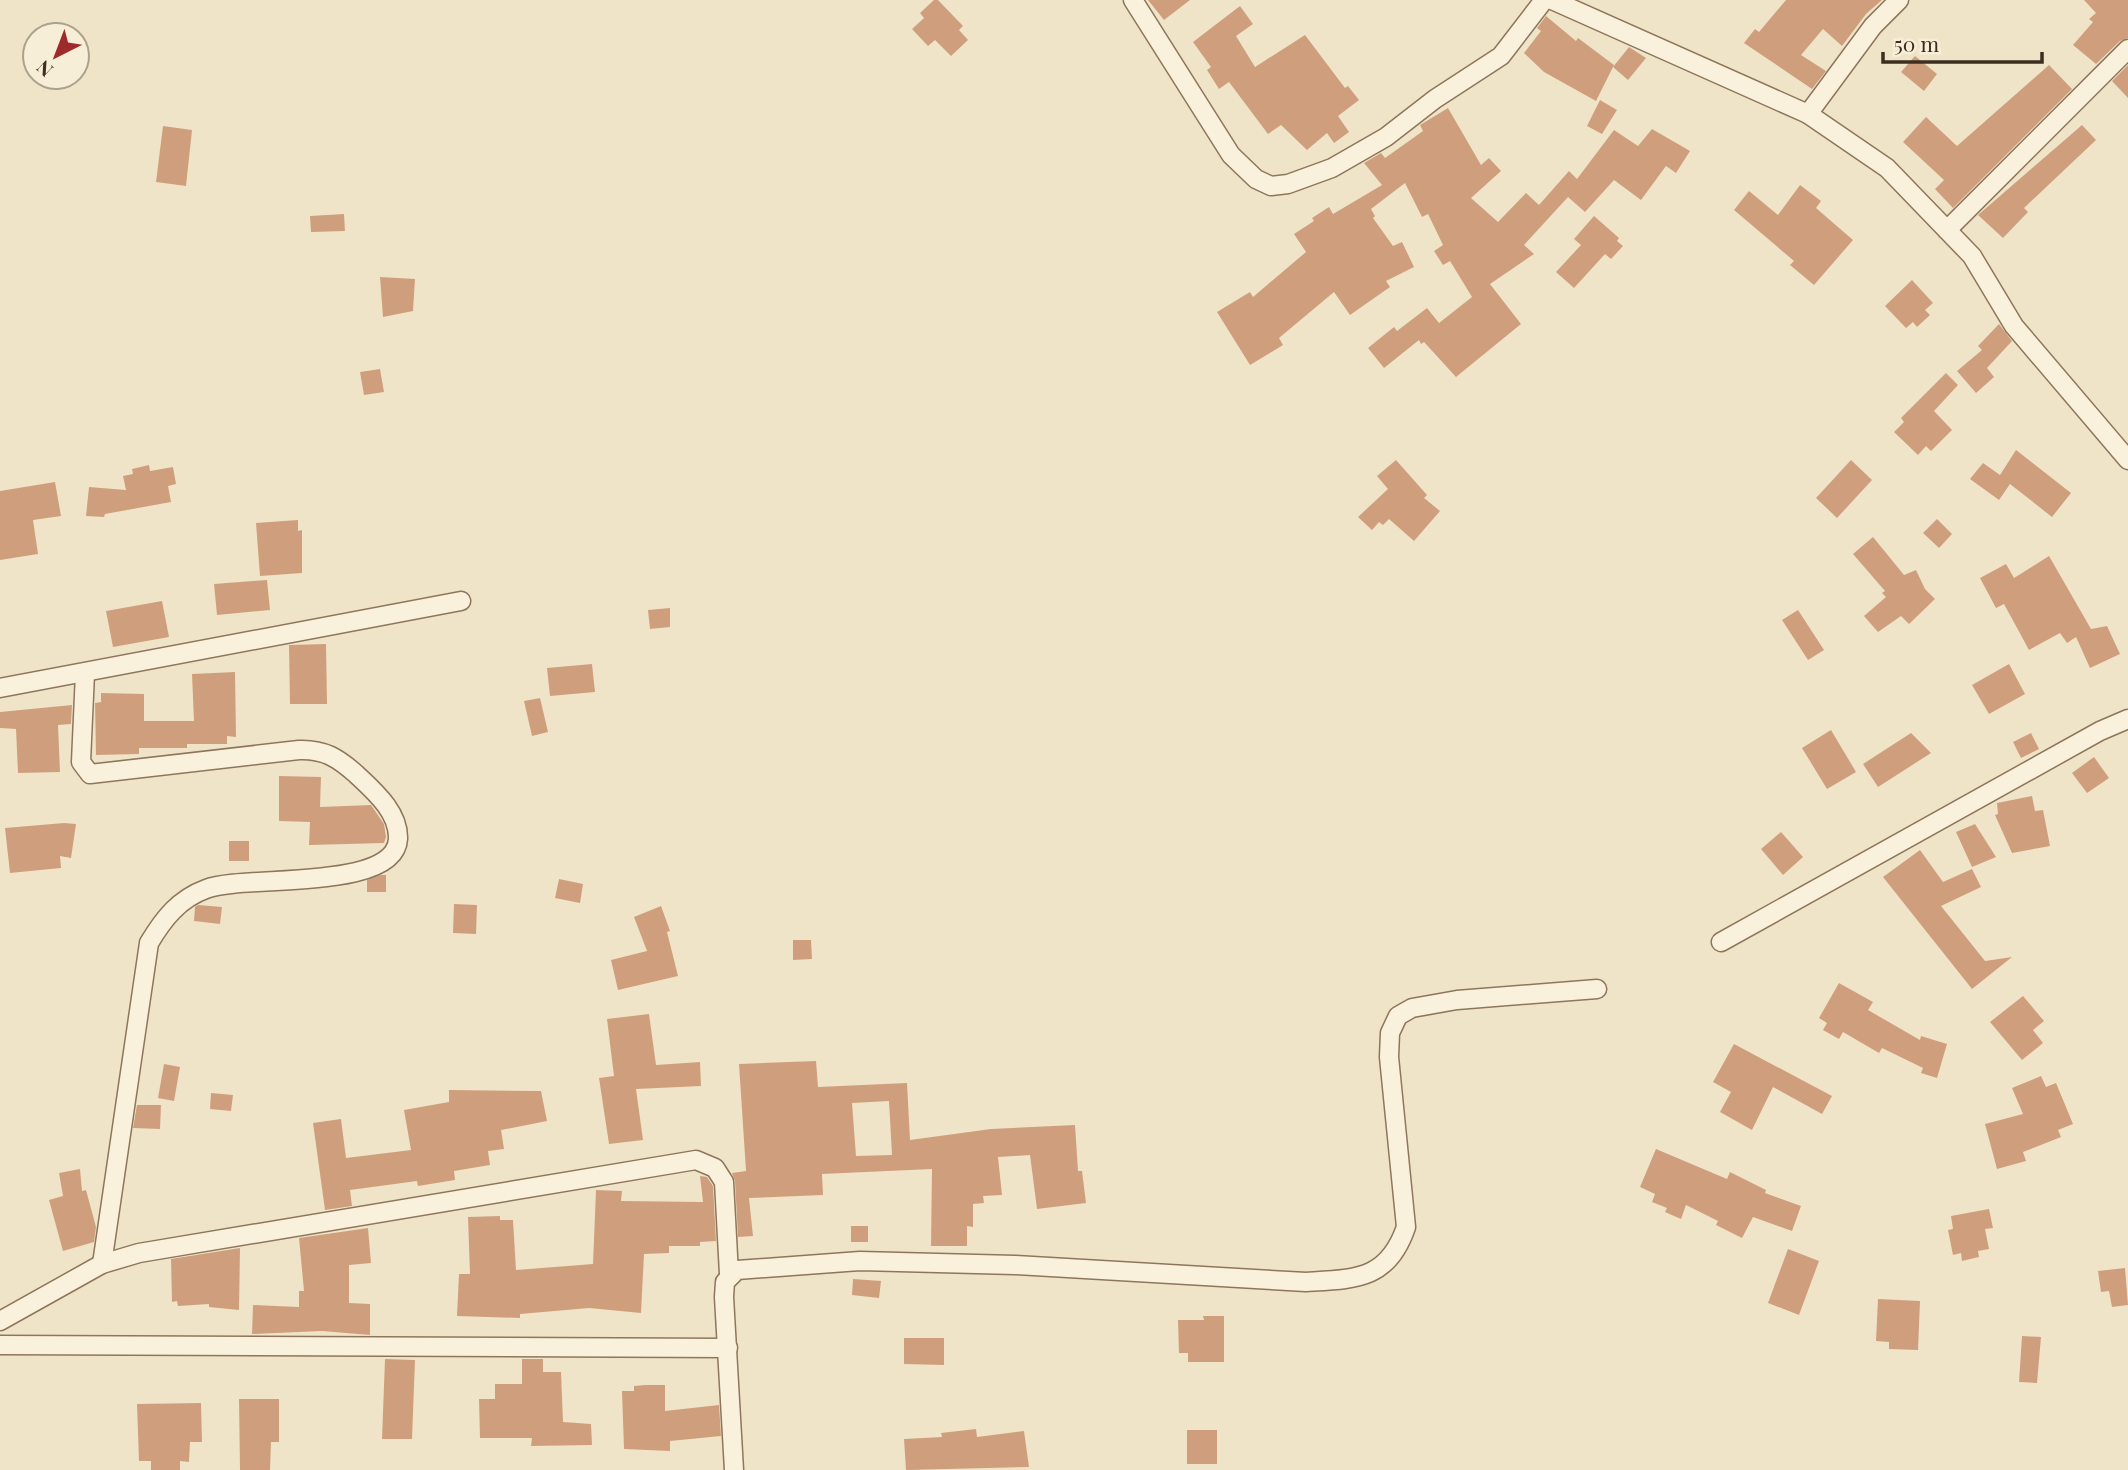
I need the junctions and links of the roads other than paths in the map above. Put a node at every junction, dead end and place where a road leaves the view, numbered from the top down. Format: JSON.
{"nodes":[{"id":1,"x":1133,"y":0,"type":"edge"},
{"id":2,"x":1544,"y":0,"type":"edge"},
{"id":3,"x":1552,"y":0,"type":"edge"},
{"id":4,"x":1899,"y":0,"type":"edge"},
{"id":5,"x":2128,"y":48,"type":"edge"},
{"id":6,"x":1808,"y":114,"type":"junction"},
{"id":7,"x":1947,"y":230,"type":"junction"},
{"id":8,"x":2128,"y":460,"type":"edge"},
{"id":9,"x":461,"y":601,"type":"dead end"},
{"id":10,"x":85,"y":673,"type":"junction"},
{"id":11,"x":0,"y":688,"type":"edge"},
{"id":12,"x":2128,"y":719,"type":"edge"},
{"id":13,"x":1721,"y":942,"type":"dead end"},
{"id":14,"x":1597,"y":989,"type":"dead end"},
{"id":15,"x":102,"y":1264,"type":"junction"},
{"id":16,"x":729,"y":1275,"type":"junction"},
{"id":17,"x":0,"y":1321,"type":"edge"},
{"id":18,"x":0,"y":1345,"type":"edge"},
{"id":19,"x":728,"y":1348,"type":"junction"},
{"id":20,"x":734,"y":1470,"type":"edge"}],
"edges":[{"from":1,"to":2,"type":"street"},
{"from":3,"to":6,"type":"street"},
{"from":4,"to":6,"type":"street"},
{"from":5,"to":7,"type":"street"},
{"from":6,"to":7,"type":"street"},
{"from":7,"to":8,"type":"street"},
{"from":9,"to":10,"type":"street"},
{"from":10,"to":11,"type":"street"},
{"from":10,"to":15,"type":"street"},
{"from":12,"to":13,"type":"street"},
{"from":14,"to":16,"type":"street"},
{"from":15,"to":16,"type":"street"},
{"from":15,"to":17,"type":"street"},
{"from":16,"to":19,"type":"street"},
{"from":18,"to":19,"type":"street"},
{"from":19,"to":20,"type":"street"}]}
